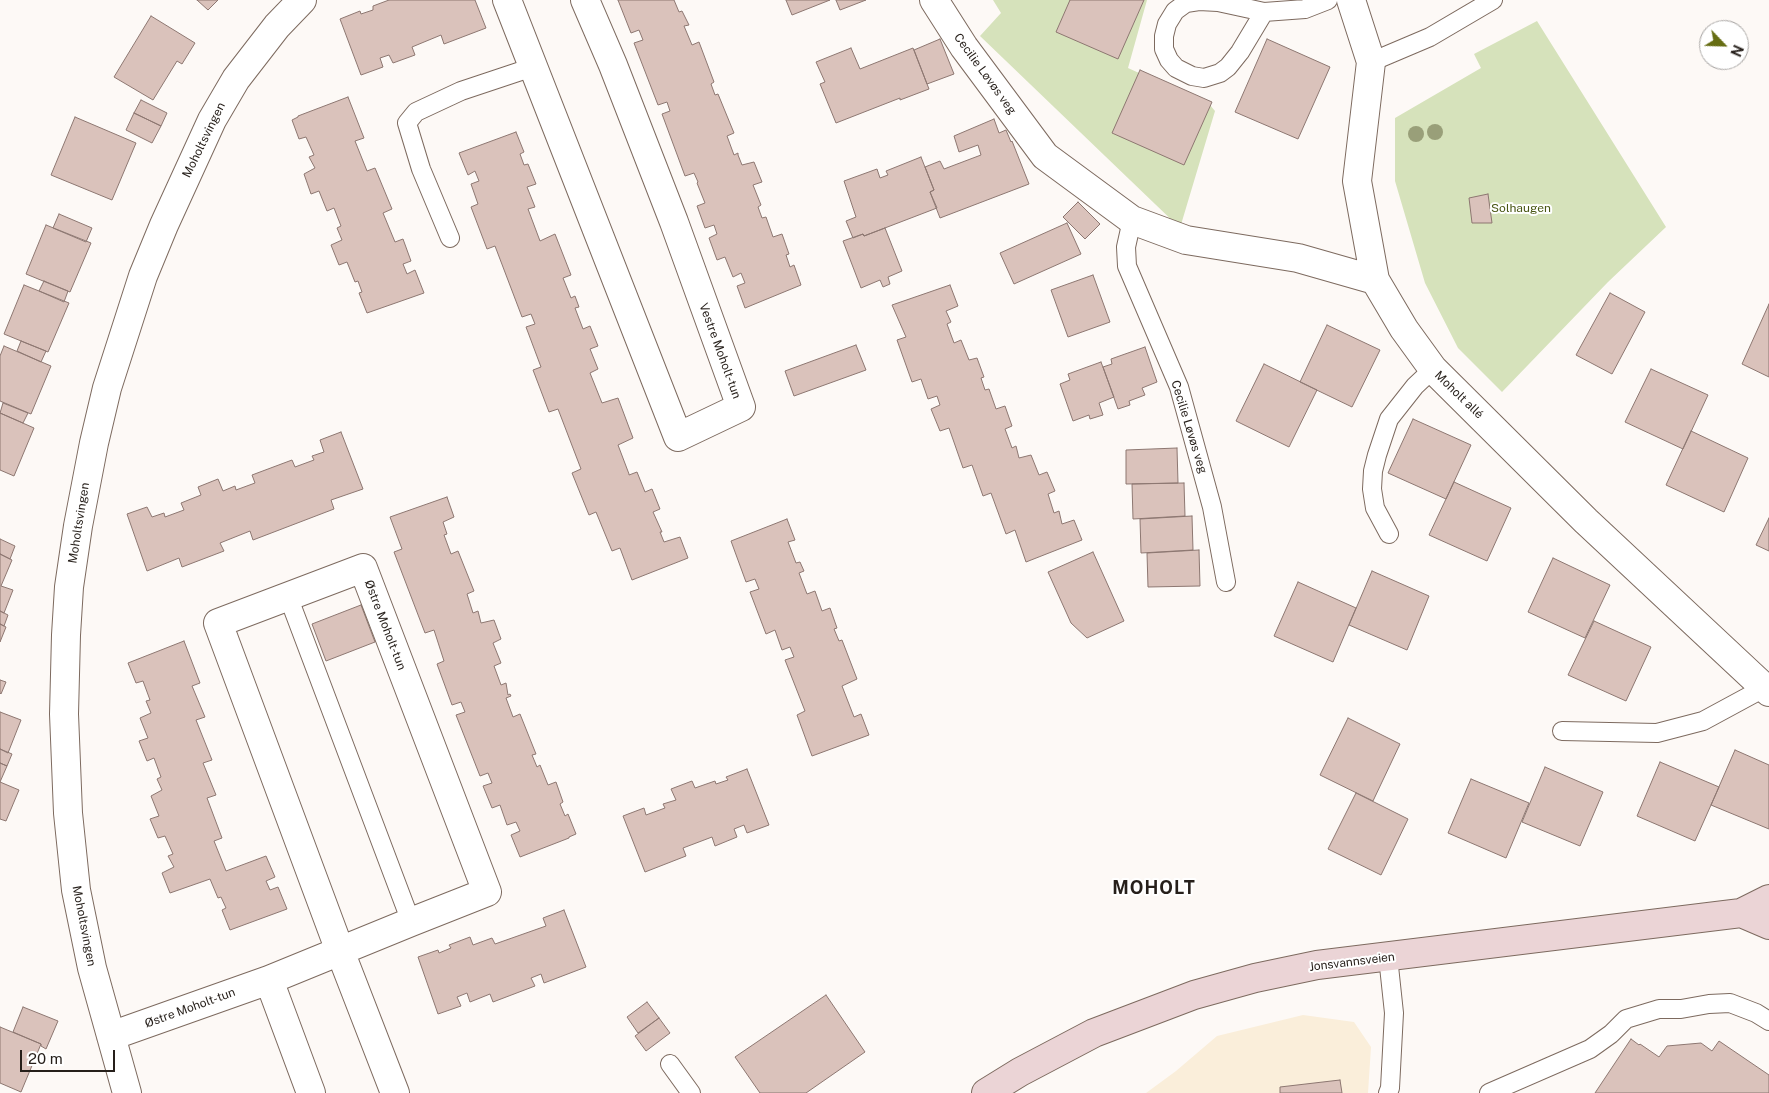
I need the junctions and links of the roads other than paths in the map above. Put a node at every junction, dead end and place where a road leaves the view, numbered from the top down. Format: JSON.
{"nodes":[{"id":1,"x":302,"y":0,"type":"edge"},
{"id":2,"x":507,"y":0,"type":"edge"},
{"id":3,"x":585,"y":0,"type":"edge"},
{"id":4,"x":934,"y":0,"type":"edge"},
{"id":5,"x":1328,"y":0,"type":"edge"},
{"id":6,"x":1351,"y":0,"type":"edge"},
{"id":7,"x":1492,"y":0,"type":"edge"},
{"id":8,"x":1264,"y":12,"type":"junction"},
{"id":9,"x":1371,"y":62,"type":"junction"},
{"id":10,"x":533,"y":67,"type":"junction"},
{"id":11,"x":1132,"y":220,"type":"junction"},
{"id":12,"x":450,"y":238,"type":"dead end"},
{"id":13,"x":1375,"y":280,"type":"junction"},
{"id":14,"x":1433,"y":369,"type":"junction"},
{"id":15,"x":1389,"y":534,"type":"dead end"},
{"id":16,"x":1226,"y":582,"type":"dead end"},
{"id":17,"x":288,"y":596,"type":"junction"},
{"id":18,"x":1767,"y":690,"type":"edge"},
{"id":19,"x":1562,"y":731,"type":"dead end"},
{"id":20,"x":1769,"y":899,"type":"edge"},
{"id":21,"x":1741,"y":913,"type":"junction"},
{"id":22,"x":411,"y":922,"type":"junction"},
{"id":23,"x":1769,"y":925,"type":"edge"},
{"id":24,"x":340,"y":951,"type":"junction"},
{"id":25,"x":1388,"y":957,"type":"junction"},
{"id":26,"x":268,"y":980,"type":"junction"},
{"id":27,"x":1769,"y":1021,"type":"edge"},
{"id":28,"x":111,"y":1036,"type":"junction"},
{"id":29,"x":670,"y":1064,"type":"dead end"},
{"id":30,"x":1393,"y":1091,"type":"edge"},
{"id":31,"x":127,"y":1093,"type":"edge"},
{"id":32,"x":311,"y":1093,"type":"edge"},
{"id":33,"x":395,"y":1093,"type":"edge"},
{"id":34,"x":691,"y":1093,"type":"edge"},
{"id":35,"x":986,"y":1093,"type":"edge"},
{"id":36,"x":1489,"y":1093,"type":"edge"}],
"edges":[{"from":1,"to":28,"type":"street","name":"Moholtsvingen"},
{"from":2,"to":10,"type":"street","name":"Vestre Moholt-tun"},
{"from":3,"to":10,"type":"street","name":"Vestre Moholt-tun"},
{"from":4,"to":11,"type":"street","name":"Cecilie Løvøs veg"},
{"from":5,"to":8,"type":"lane"},
{"from":6,"to":9,"type":"street","name":"Moholt allé"},
{"from":7,"to":9,"type":"lane"},
{"from":8,"to":8,"type":"lane"},
{"from":9,"to":13,"type":"street","name":"Moholt allé"},
{"from":10,"to":12,"type":"lane"},
{"from":11,"to":13,"type":"street","name":"Cecilie Løvøs veg"},
{"from":11,"to":16,"type":"lane","name":"Cecilie Løvøs veg"},
{"from":13,"to":14,"type":"street","name":"Moholt allé"},
{"from":14,"to":15,"type":"lane"},
{"from":14,"to":18,"type":"street","name":"Moholt allé"},
{"from":17,"to":22,"type":"lane"},
{"from":17,"to":22,"type":"street","name":"Østre Moholt-tun"},
{"from":17,"to":24,"type":"street","name":"Østre Moholt-tun"},
{"from":18,"to":19,"type":"lane"},
{"from":20,"to":21,"type":"street","name":"Jonsvannsveien"},
{"from":21,"to":23,"type":"street"},
{"from":21,"to":25,"type":"street","name":"Jonsvannsveien"},
{"from":22,"to":24,"type":"street","name":"Østre Moholt-tun"},
{"from":24,"to":26,"type":"street","name":"Østre Moholt-tun"},
{"from":24,"to":33,"type":"street","name":"Østre Moholt-tun"},
{"from":25,"to":30,"type":"lane"},
{"from":25,"to":35,"type":"street","name":"Jonsvannsveien"},
{"from":26,"to":28,"type":"street","name":"Østre Moholt-tun"},
{"from":26,"to":32,"type":"street"},
{"from":27,"to":36,"type":"lane"},
{"from":28,"to":31,"type":"street","name":"Moholtsvingen"},
{"from":29,"to":34,"type":"lane"}]}
